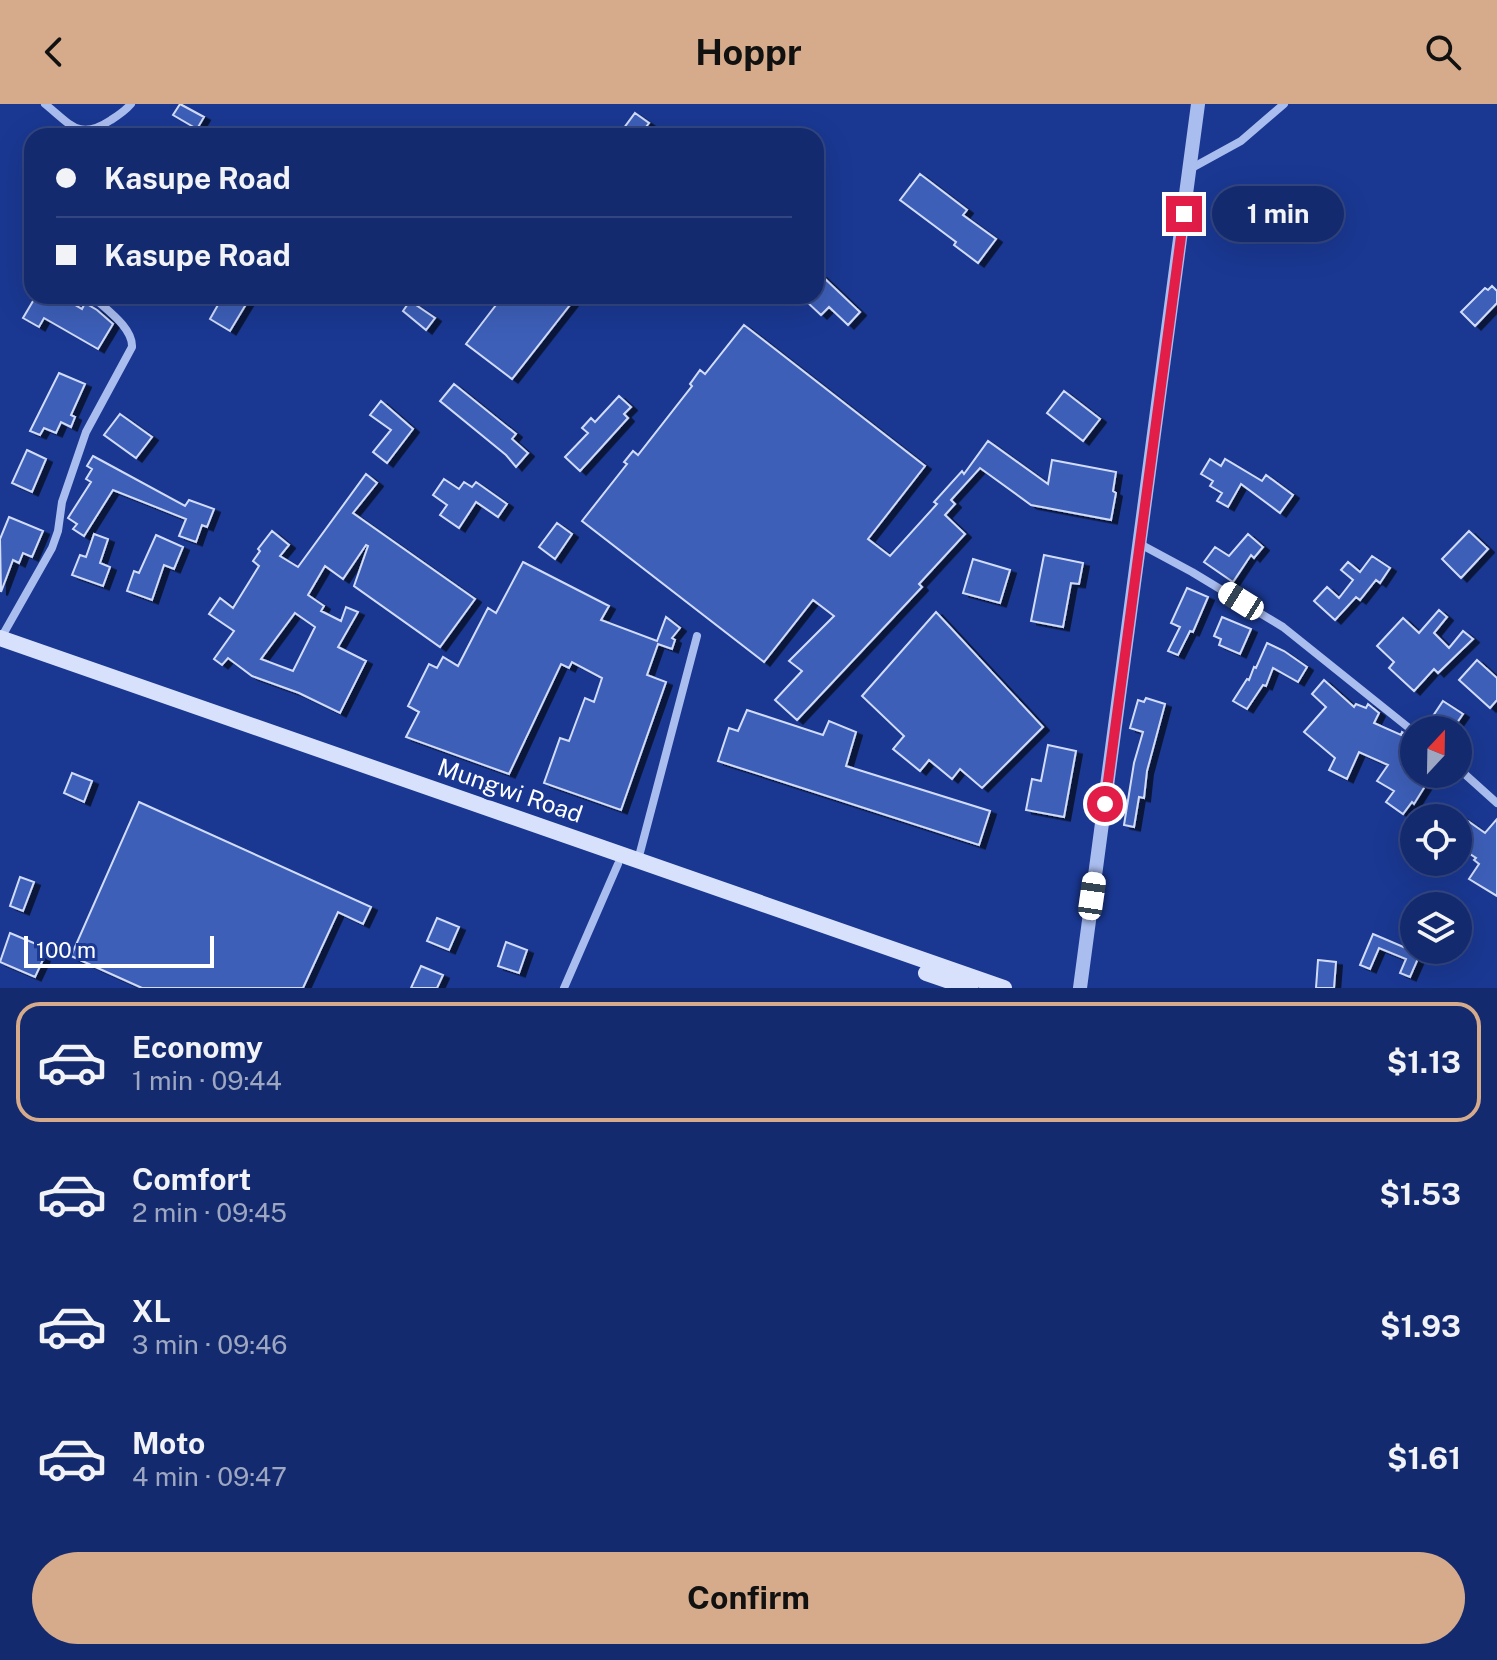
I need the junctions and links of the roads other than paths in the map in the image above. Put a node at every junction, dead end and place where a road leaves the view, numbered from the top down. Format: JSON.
{"nodes":[{"id":1,"x":45,"y":104,"type":"edge"},
{"id":2,"x":131,"y":104,"type":"edge"},
{"id":3,"x":1198,"y":104,"type":"edge"},
{"id":4,"x":1284,"y":104,"type":"edge"},
{"id":5,"x":77,"y":128,"type":"edge"},
{"id":6,"x":100,"y":128,"type":"edge"},
{"id":7,"x":1189,"y":170,"type":"junction"},
{"id":8,"x":100,"y":304,"type":"edge"},
{"id":9,"x":1140,"y":544,"type":"junction"},
{"id":10,"x":697,"y":636,"type":"dead end"},
{"id":11,"x":0,"y":641,"type":"edge"},
{"id":12,"x":1400,"y":721,"type":"edge"},
{"id":13,"x":1472,"y":781,"type":"edge"},
{"id":14,"x":1497,"y":803,"type":"edge"},
{"id":15,"x":638,"y":861,"type":"junction"},
{"id":16,"x":618,"y":864,"type":"junction"},
{"id":17,"x":564,"y":988,"type":"edge"},
{"id":18,"x":970,"y":988,"type":"edge"},
{"id":19,"x":1004,"y":988,"type":"edge"},
{"id":20,"x":1080,"y":988,"type":"edge"}],
"edges":[{"from":1,"to":5,"type":"street"},
{"from":2,"to":6,"type":"street"},
{"from":3,"to":7,"type":"street"},
{"from":4,"to":7,"type":"street"},
{"from":7,"to":9,"type":"street"},
{"from":8,"to":11,"type":"street"},
{"from":9,"to":12,"type":"street"},
{"from":9,"to":20,"type":"street"},
{"from":10,"to":15,"type":"street"},
{"from":11,"to":15,"type":"main road","name":"Mungwi Road"},
{"from":11,"to":16,"type":"main road","name":"Mungwi Road"},
{"from":13,"to":14,"type":"street"},
{"from":15,"to":19,"type":"main road","name":"Mungwi Road"},
{"from":16,"to":17,"type":"street"},
{"from":16,"to":18,"type":"main road","name":"Mungwi Road"}]}
